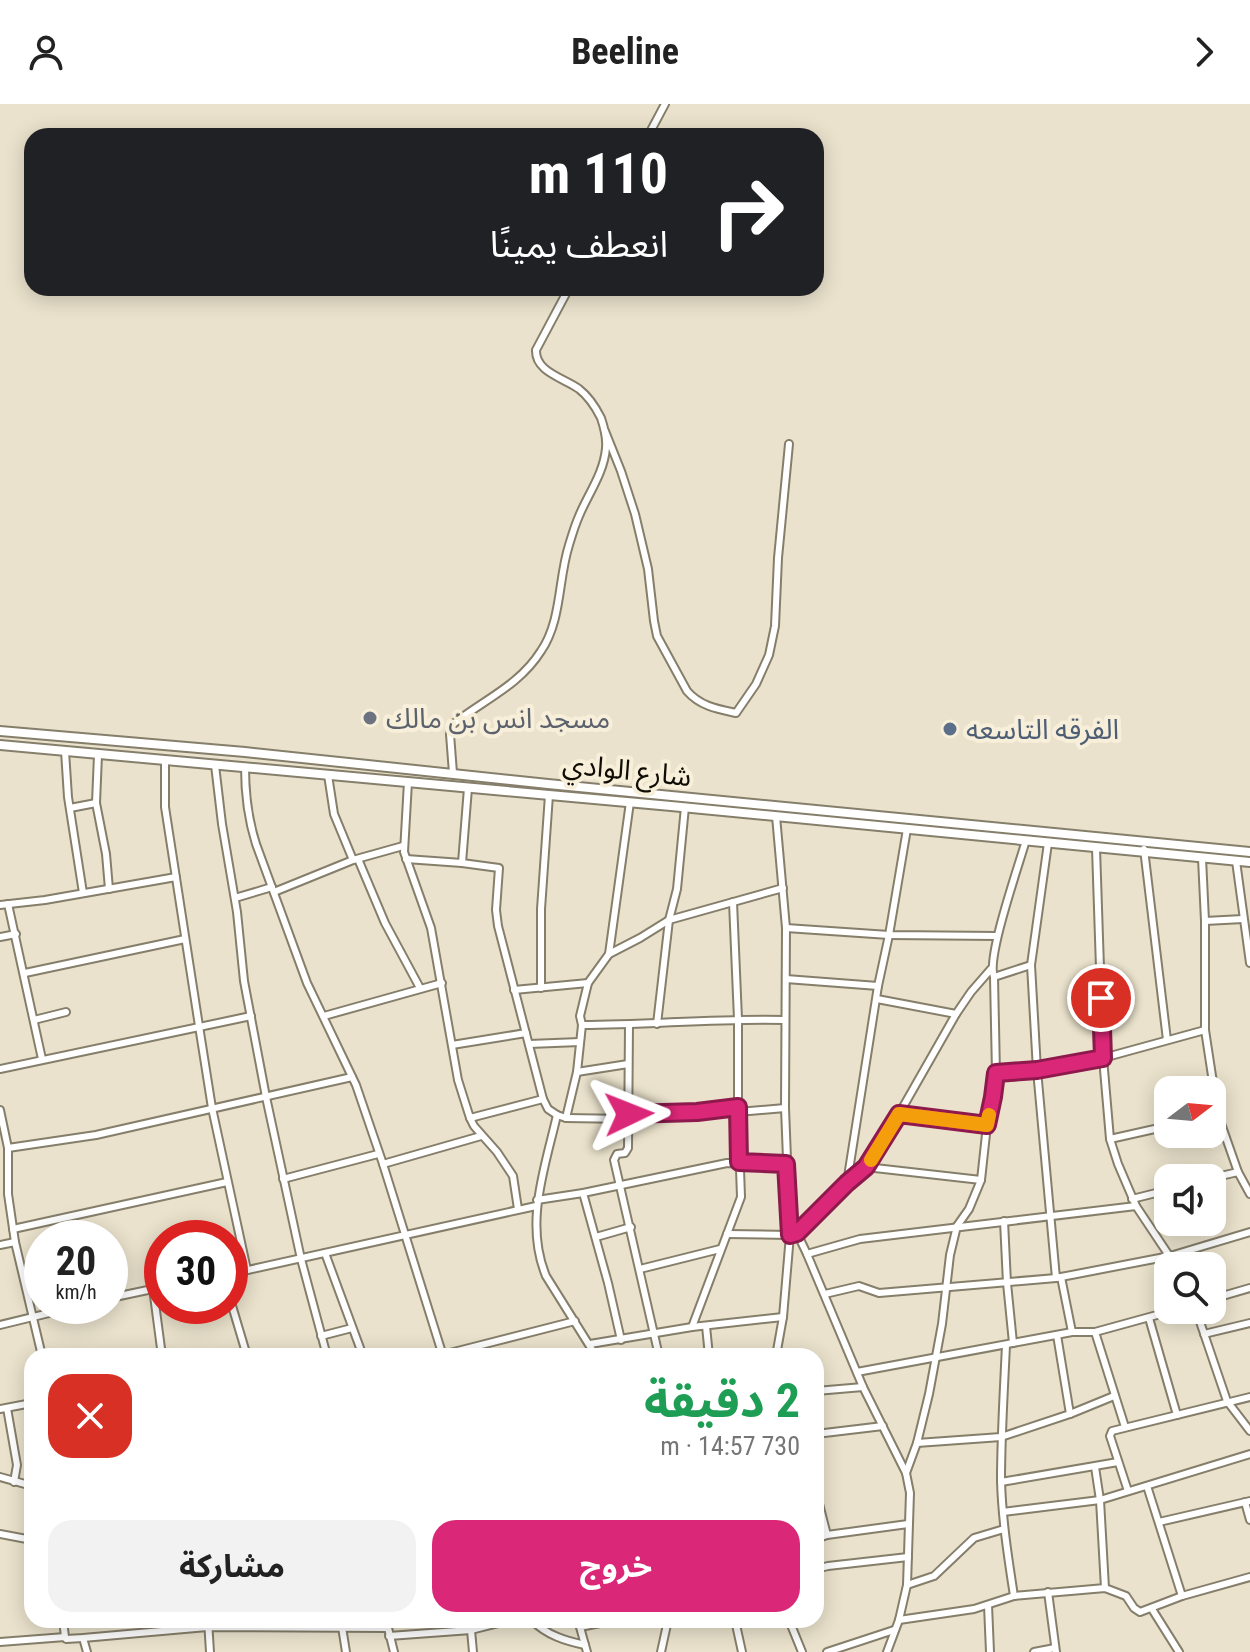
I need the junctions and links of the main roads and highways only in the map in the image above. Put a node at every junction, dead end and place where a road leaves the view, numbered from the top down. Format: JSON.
{"nodes":[{"id":1,"x":0,"y":731,"type":"edge"},
{"id":2,"x":0,"y":745,"type":"edge"},
{"id":3,"x":788,"y":812,"type":"junction"},
{"id":4,"x":1144,"y":847,"type":"junction"},
{"id":5,"x":1250,"y":852,"type":"edge"},
{"id":6,"x":1250,"y":862,"type":"edge"}],
"edges":[{"from":1,"to":3,"type":"main road","name":"شارع الوادي"},
{"from":2,"to":3,"type":"main road","name":"شارع الوادي"},
{"from":3,"to":4,"type":"main road","name":"شارع الوادي"},
{"from":3,"to":4,"type":"main road","name":"شارع الوادي"},
{"from":4,"to":5,"type":"main road","name":"شارع الوادي"},
{"from":4,"to":6,"type":"main road","name":"شارع الوادي"}]}
